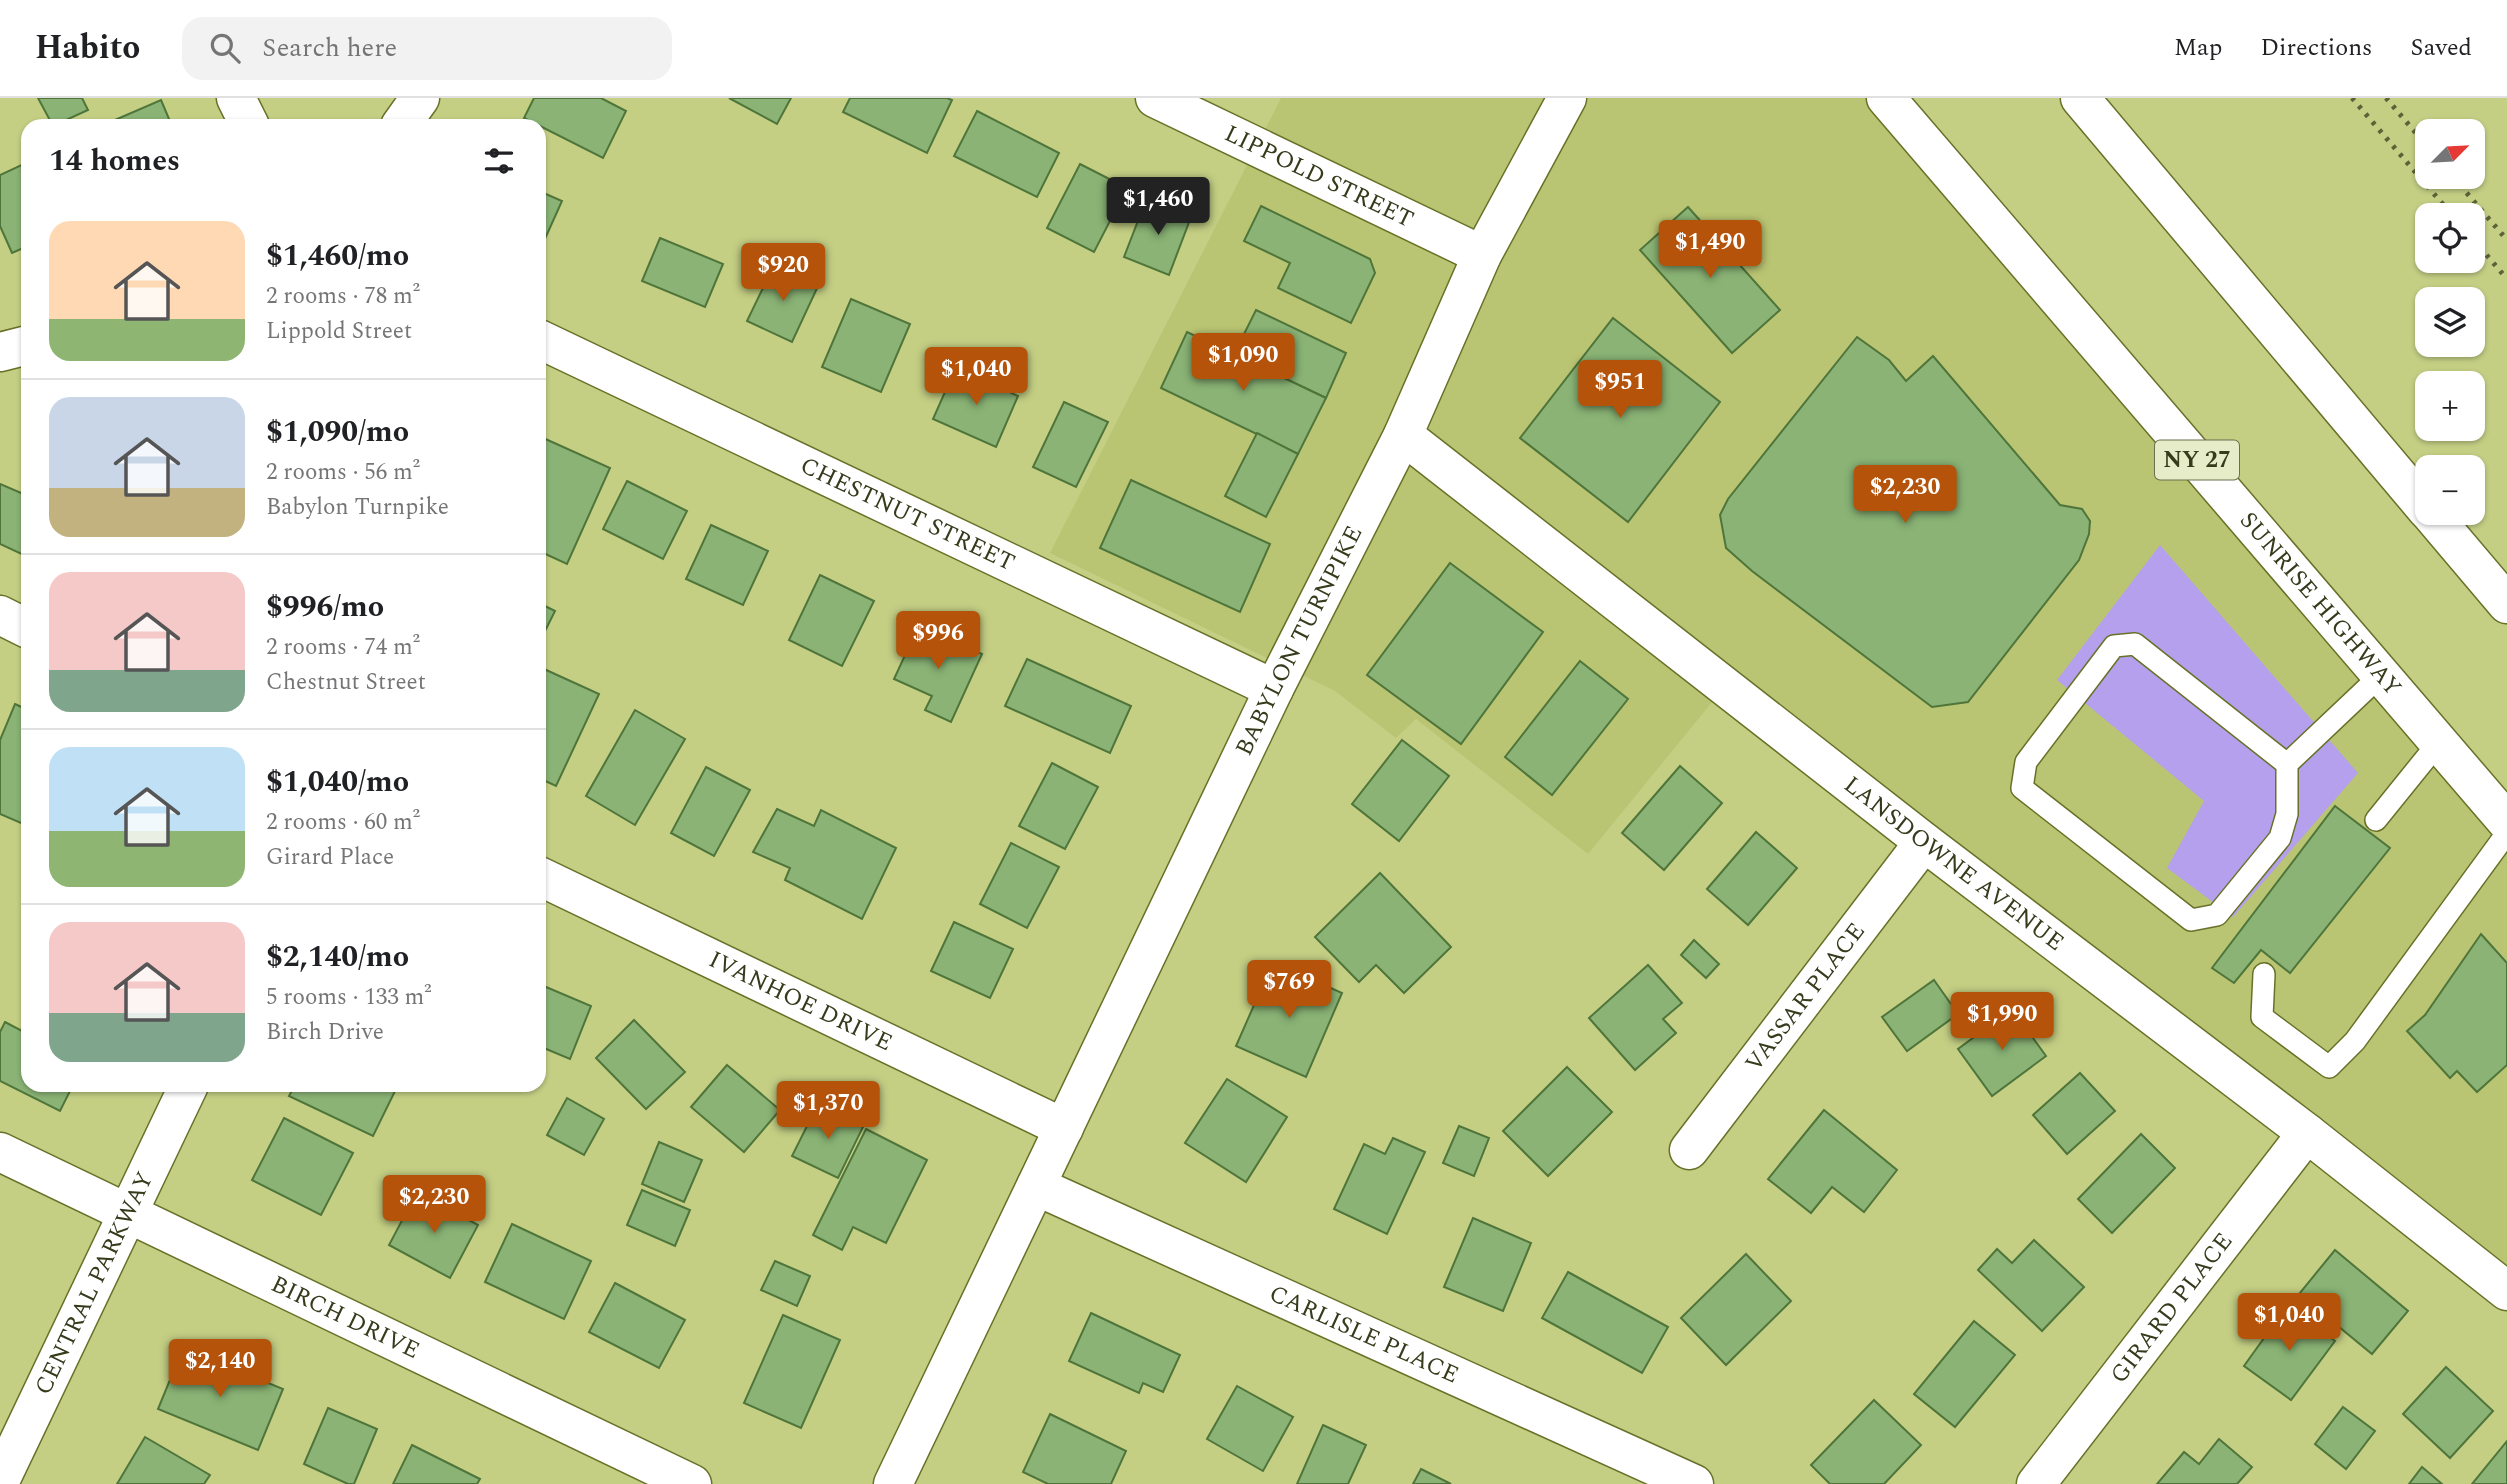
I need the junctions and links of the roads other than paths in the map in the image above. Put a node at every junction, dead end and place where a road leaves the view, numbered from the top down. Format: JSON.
{"nodes":[{"id":1,"x":236,"y":98,"type":"edge"},
{"id":2,"x":420,"y":98,"type":"edge"},
{"id":3,"x":1156,"y":98,"type":"edge"},
{"id":4,"x":1567,"y":98,"type":"edge"},
{"id":5,"x":1886,"y":98,"type":"edge"},
{"id":6,"x":2080,"y":98,"type":"edge"},
{"id":7,"x":246,"y":119,"type":"edge"},
{"id":8,"x":405,"y":119,"type":"edge"},
{"id":9,"x":1482,"y":255,"type":"junction"},
{"id":10,"x":546,"y":342,"type":"edge"},
{"id":11,"x":21,"y":347,"type":"edge"},
{"id":12,"x":0,"y":352,"type":"edge"},
{"id":13,"x":1403,"y":435,"type":"junction"},
{"id":14,"x":2415,"y":494,"type":"edge"},
{"id":15,"x":2441,"y":525,"type":"edge"},
{"id":16,"x":2507,"y":604,"type":"edge"},
{"id":17,"x":0,"y":615,"type":"edge"},
{"id":18,"x":21,"y":626,"type":"edge"},
{"id":19,"x":2381,"y":675,"type":"junction"},
{"id":20,"x":1274,"y":689,"type":"junction"},
{"id":21,"x":2439,"y":742,"type":"junction"},
{"id":22,"x":2287,"y":764,"type":"junction"},
{"id":23,"x":2376,"y":820,"type":"dead end"},
{"id":24,"x":2507,"y":822,"type":"edge"},
{"id":25,"x":2507,"y":833,"type":"edge"},
{"id":26,"x":1924,"y":842,"type":"junction"},
{"id":27,"x":546,"y":879,"type":"edge"},
{"id":28,"x":2264,"y":974,"type":"dead end"},
{"id":29,"x":186,"y":1092,"type":"edge"},
{"id":30,"x":1064,"y":1128,"type":"junction"},
{"id":31,"x":2307,"y":1133,"type":"junction"},
{"id":32,"x":1689,"y":1150,"type":"dead end"},
{"id":33,"x":0,"y":1152,"type":"edge"},
{"id":34,"x":1036,"y":1186,"type":"junction"},
{"id":35,"x":128,"y":1214,"type":"junction"},
{"id":36,"x":2507,"y":1291,"type":"edge"},
{"id":37,"x":0,"y":1481,"type":"edge"},
{"id":38,"x":692,"y":1484,"type":"edge"},
{"id":39,"x":892,"y":1484,"type":"edge"},
{"id":40,"x":1694,"y":1484,"type":"edge"},
{"id":41,"x":2036,"y":1484,"type":"edge"}],
"edges":[{"from":1,"to":7,"type":"main road"},
{"from":2,"to":8,"type":"main road"},
{"from":3,"to":9,"type":"main road","name":"LIPPOLD STREET"},
{"from":4,"to":9,"type":"main road","name":"BABYLON TURNPIKE"},
{"from":5,"to":19,"type":"main road","name":"SUNRISE HIGHWAY","number":"NY 27"},
{"from":6,"to":14,"type":"main road"},
{"from":9,"to":13,"type":"main road","name":"BABYLON TURNPIKE"},
{"from":10,"to":20,"type":"main road","name":"CHESTNUT STREET"},
{"from":11,"to":12,"type":"main road"},
{"from":13,"to":20,"type":"main road","name":"BABYLON TURNPIKE"},
{"from":13,"to":26,"type":"main road","name":"LANSDOWNE AVENUE"},
{"from":15,"to":16,"type":"main road"},
{"from":17,"to":18,"type":"main road"},
{"from":19,"to":21,"type":"main road","name":"SUNRISE HIGHWAY","number":"NY 27"},
{"from":19,"to":22,"type":"lane"},
{"from":20,"to":30,"type":"main road","name":"BABYLON TURNPIKE"},
{"from":21,"to":23,"type":"lane"},
{"from":21,"to":24,"type":"main road","name":"SUNRISE HIGHWAY","number":"NY 27"},
{"from":22,"to":22,"type":"lane"},
{"from":25,"to":28,"type":"lane"},
{"from":26,"to":31,"type":"main road","name":"LANSDOWNE AVENUE"},
{"from":26,"to":32,"type":"main road","name":"VASSAR PLACE"},
{"from":27,"to":30,"type":"main road","name":"IVANHOE DRIVE"},
{"from":29,"to":35,"type":"main road","name":"CENTRAL PARKWAY"},
{"from":30,"to":34,"type":"main road","name":"BABYLON TURNPIKE"},
{"from":31,"to":36,"type":"main road","name":"LANSDOWNE AVENUE"},
{"from":31,"to":41,"type":"main road","name":"GIRARD PLACE"},
{"from":33,"to":35,"type":"main road","name":"BIRCH DRIVE"},
{"from":34,"to":39,"type":"main road","name":"BABYLON TURNPIKE"},
{"from":34,"to":40,"type":"main road","name":"CARLISLE PLACE"},
{"from":35,"to":37,"type":"main road","name":"CENTRAL PARKWAY"},
{"from":35,"to":38,"type":"main road","name":"BIRCH DRIVE"}]}
